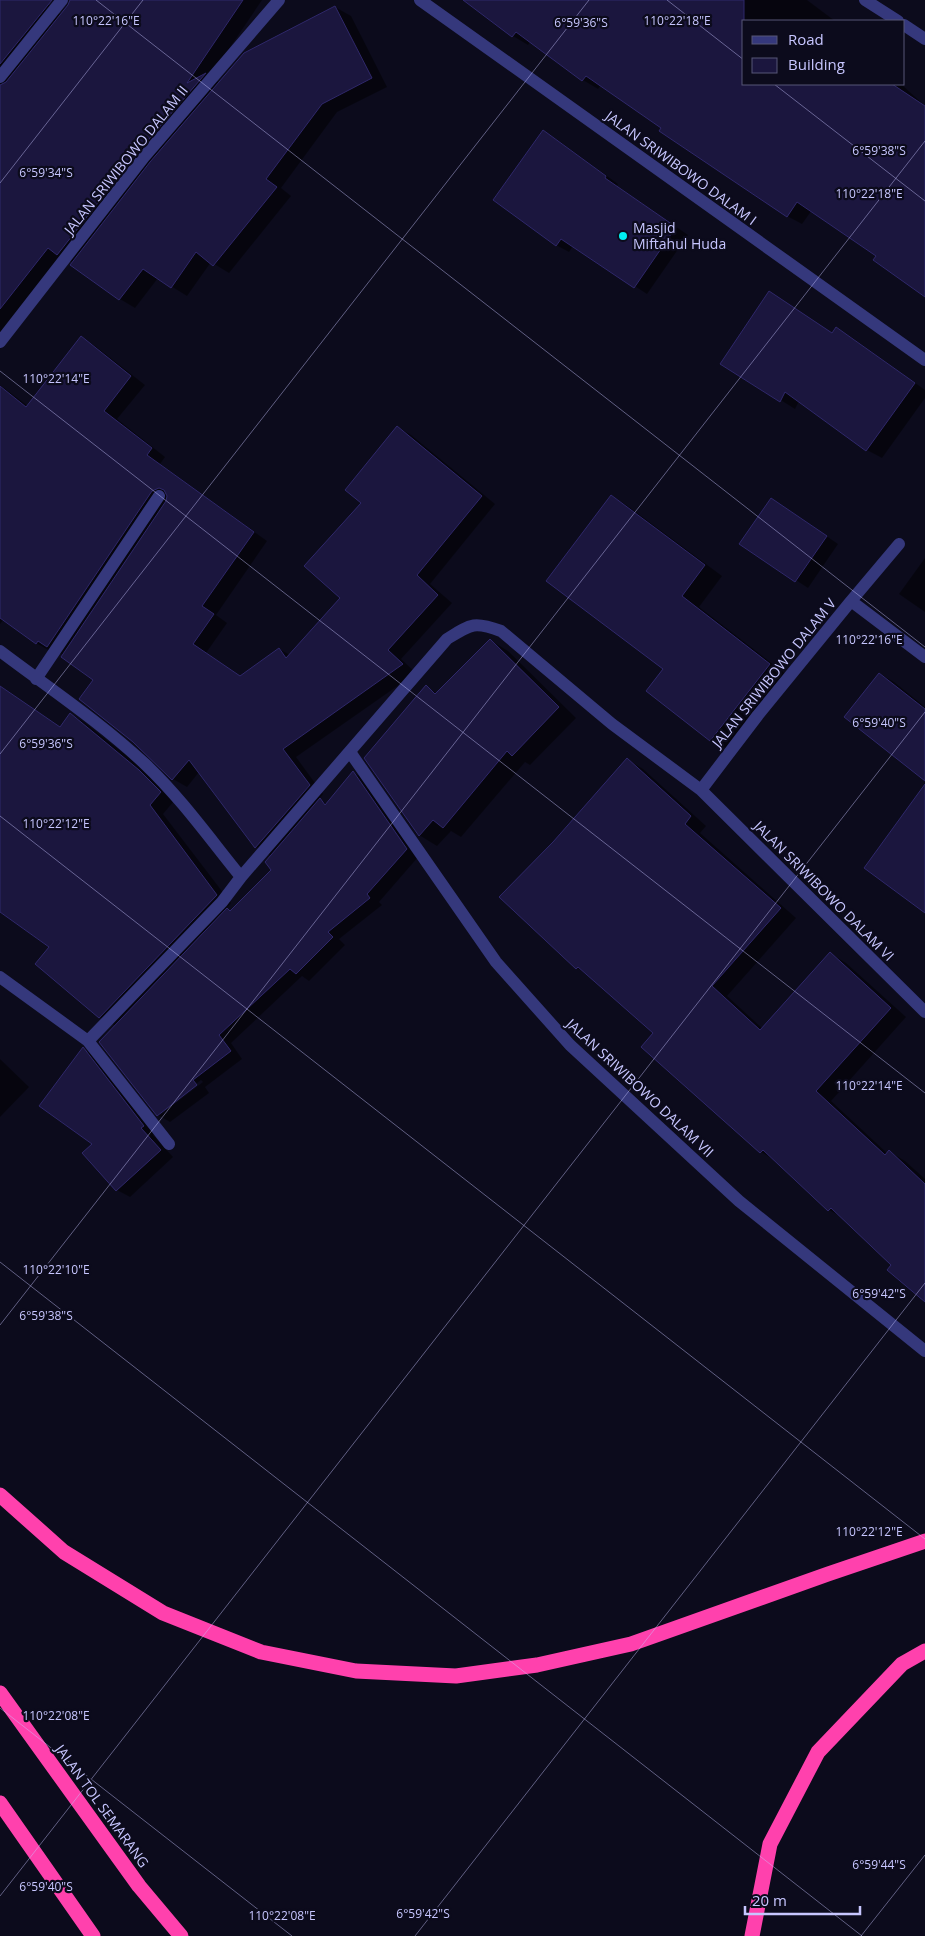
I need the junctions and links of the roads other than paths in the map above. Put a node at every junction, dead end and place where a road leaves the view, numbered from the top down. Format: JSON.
{"nodes":[{"id":1,"x":62,"y":0,"type":"edge"},
{"id":2,"x":279,"y":0,"type":"edge"},
{"id":3,"x":420,"y":0,"type":"edge"},
{"id":4,"x":865,"y":0,"type":"edge"},
{"id":5,"x":896,"y":20,"type":"edge"},
{"id":6,"x":905,"y":26,"type":"edge"},
{"id":7,"x":925,"y":39,"type":"edge"},
{"id":8,"x":0,"y":76,"type":"edge"},
{"id":9,"x":0,"y":342,"type":"edge"},
{"id":10,"x":925,"y":360,"type":"edge"},
{"id":11,"x":159,"y":496,"type":"dead end"},
{"id":12,"x":899,"y":544,"type":"dead end"},
{"id":13,"x":851,"y":601,"type":"junction"},
{"id":14,"x":0,"y":651,"type":"edge"},
{"id":15,"x":925,"y":657,"type":"edge"},
{"id":16,"x":36,"y":678,"type":"junction"},
{"id":17,"x":350,"y":752,"type":"junction"},
{"id":18,"x":701,"y":790,"type":"junction"},
{"id":19,"x":241,"y":877,"type":"junction"},
{"id":20,"x":0,"y":977,"type":"edge"},
{"id":21,"x":925,"y":1012,"type":"edge"},
{"id":22,"x":88,"y":1041,"type":"junction"},
{"id":23,"x":169,"y":1144,"type":"dead end"},
{"id":24,"x":925,"y":1351,"type":"edge"},
{"id":25,"x":0,"y":1495,"type":"edge"},
{"id":26,"x":925,"y":1541,"type":"edge"},
{"id":27,"x":925,"y":1651,"type":"edge"},
{"id":28,"x":0,"y":1693,"type":"edge"},
{"id":29,"x":0,"y":1803,"type":"edge"},
{"id":30,"x":93,"y":1936,"type":"edge"},
{"id":31,"x":181,"y":1936,"type":"edge"},
{"id":32,"x":752,"y":1936,"type":"edge"}],
"edges":[{"from":1,"to":8,"type":"street"},
{"from":2,"to":9,"type":"street","name":"JALAN SRIWIBOWO DALAM II"},
{"from":3,"to":10,"type":"street","name":"JALAN SRIWIBOWO DALAM I"},
{"from":4,"to":5,"type":"street"},
{"from":6,"to":7,"type":"street"},
{"from":11,"to":16,"type":"street"},
{"from":12,"to":13,"type":"street"},
{"from":13,"to":15,"type":"street","name":"JALAN SRIWIBOWO DALAM V"},
{"from":13,"to":18,"type":"street","name":"JALAN SRIWIBOWO DALAM V"},
{"from":14,"to":16,"type":"street"},
{"from":16,"to":19,"type":"street"},
{"from":17,"to":18,"type":"street","name":"JALAN SRIWIBOWO DALAM VI"},
{"from":17,"to":19,"type":"street","name":"JALAN SRIWIBOWO DALAM VI"},
{"from":17,"to":24,"type":"street","name":"JALAN SRIWIBOWO DALAM VII"},
{"from":18,"to":21,"type":"street","name":"JALAN SRIWIBOWO DALAM VI"},
{"from":19,"to":22,"type":"street","name":"JALAN SRIWIBOWO DALAM VI"},
{"from":20,"to":22,"type":"street"},
{"from":22,"to":23,"type":"street"},
{"from":25,"to":26,"type":"highway"},
{"from":27,"to":32,"type":"highway"},
{"from":28,"to":31,"type":"highway","name":"JALAN TOL SEMARANG"},
{"from":29,"to":30,"type":"highway"}]}
